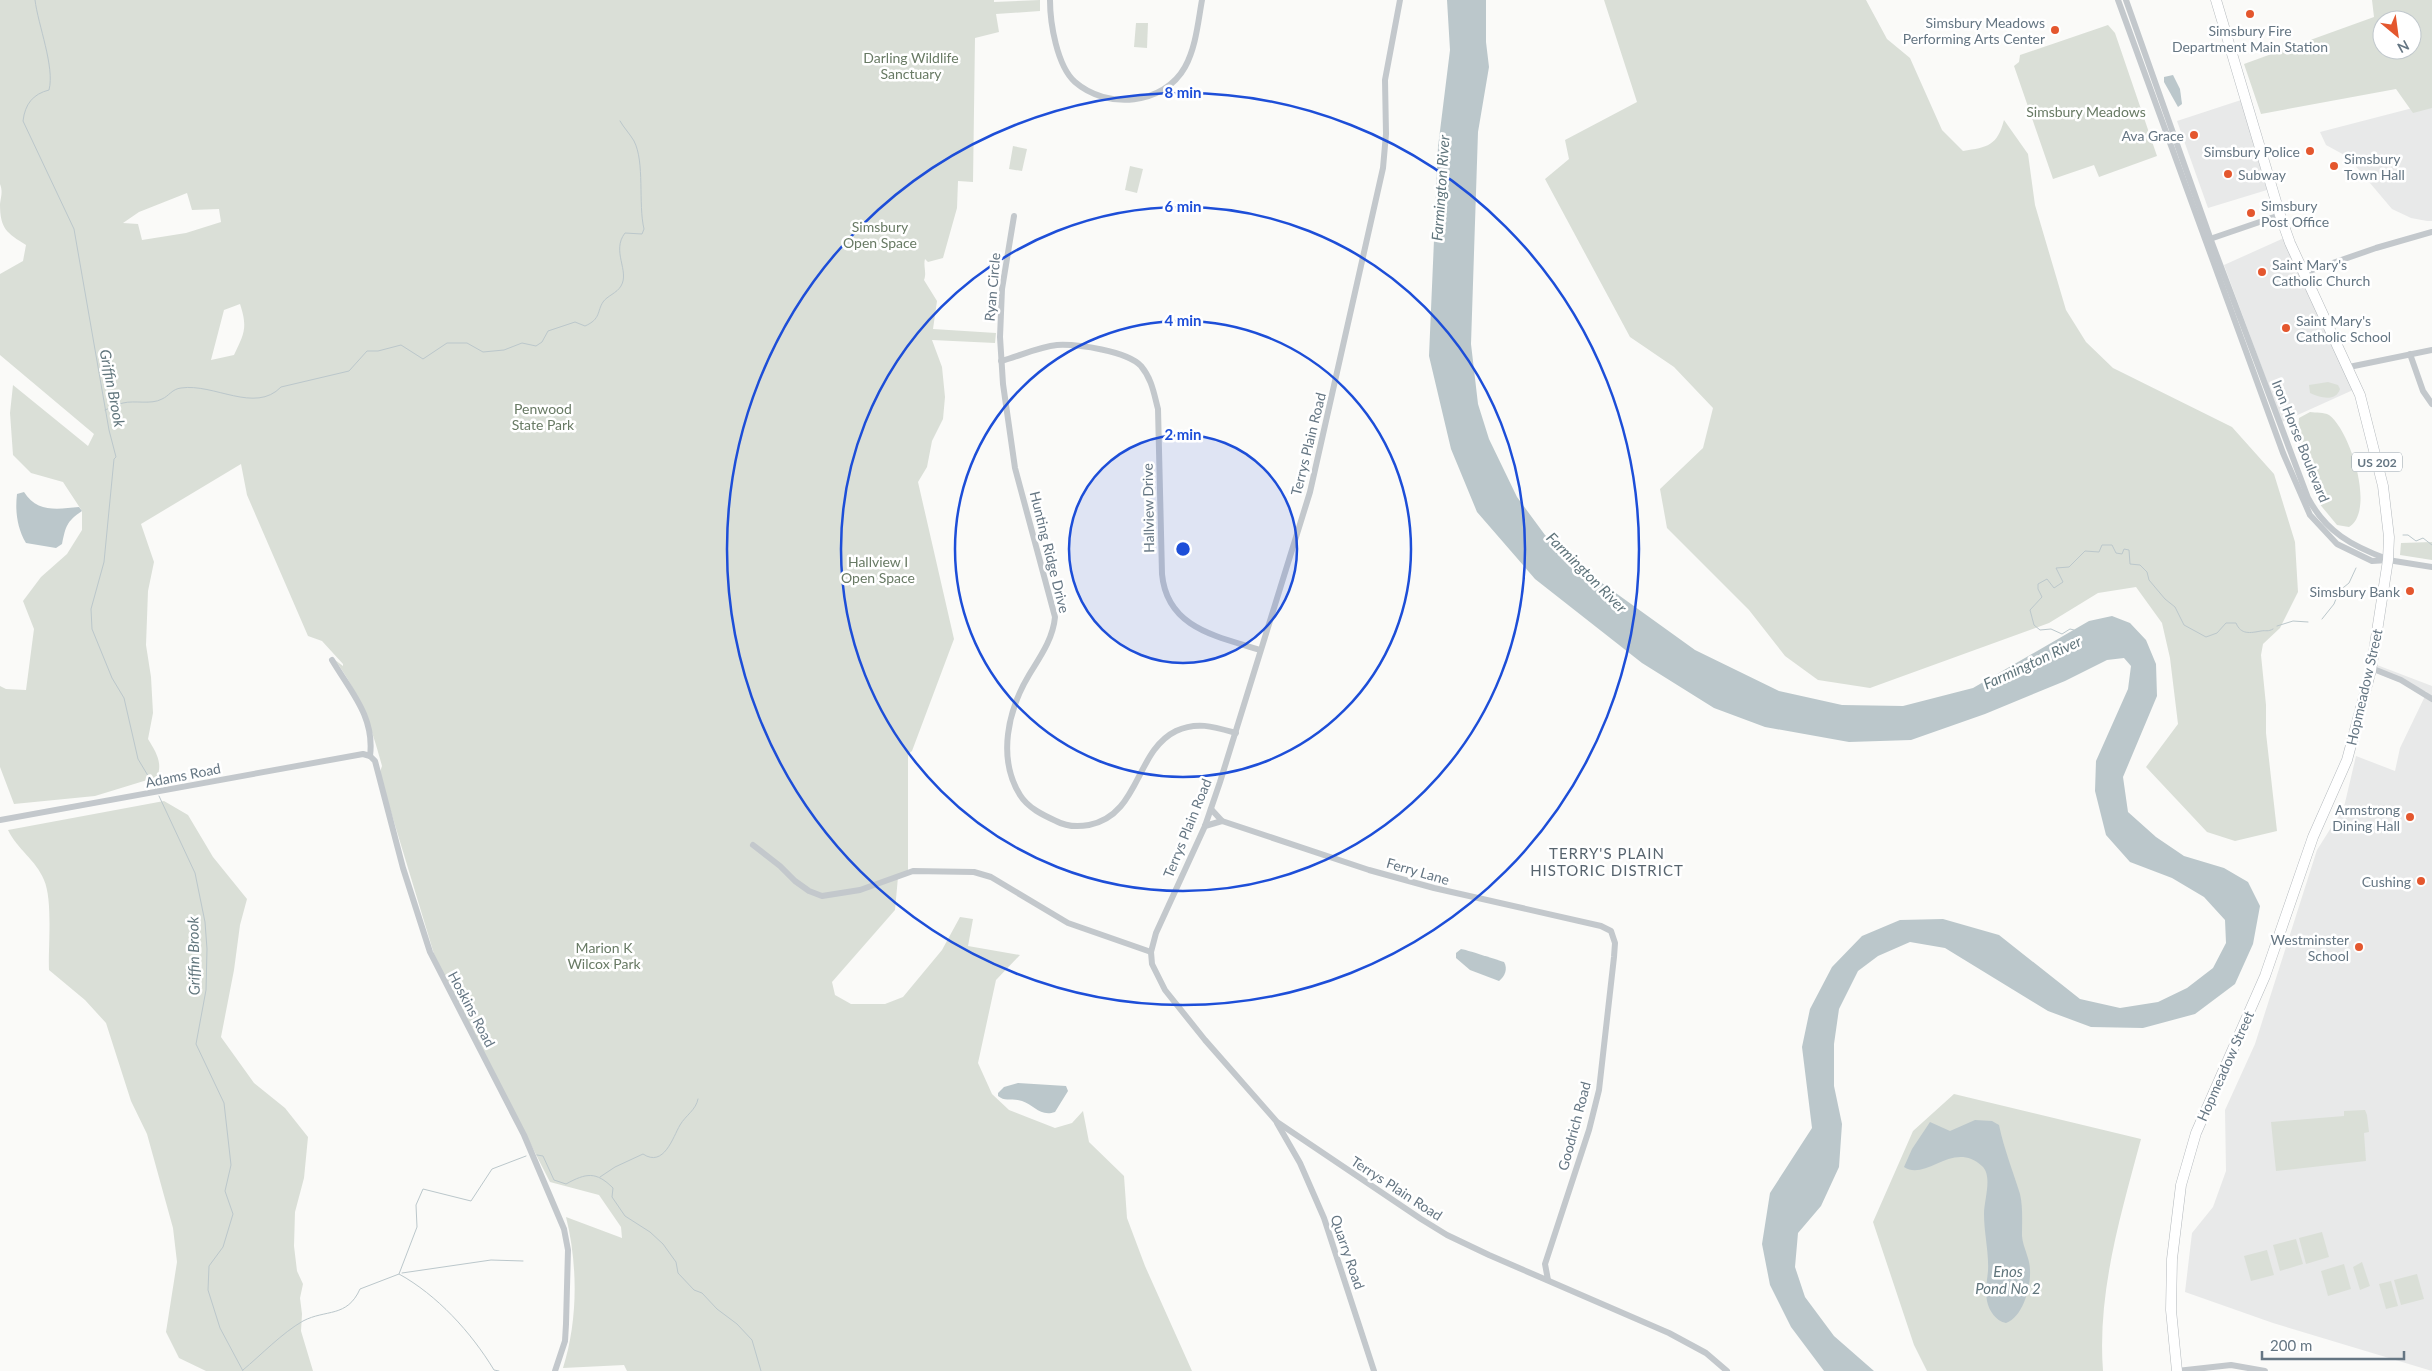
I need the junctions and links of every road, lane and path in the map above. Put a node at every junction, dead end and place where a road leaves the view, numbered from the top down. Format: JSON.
{"nodes":[{"id":1,"x":1050,"y":0,"type":"edge"},
{"id":2,"x":1202,"y":0,"type":"edge"},
{"id":3,"x":1400,"y":0,"type":"edge"},
{"id":4,"x":2118,"y":0,"type":"edge"},
{"id":5,"x":2126,"y":0,"type":"edge"},
{"id":6,"x":2216,"y":0,"type":"edge"},
{"id":7,"x":2131,"y":13,"type":"junction"},
{"id":8,"x":2123,"y":15,"type":"junction"},
{"id":9,"x":2166,"y":124,"type":"junction"},
{"id":10,"x":2280,"y":215,"type":"junction"},
{"id":11,"x":1014,"y":216,"type":"dead end"},
{"id":12,"x":2432,"y":232,"type":"edge"},
{"id":13,"x":2208,"y":240,"type":"junction"},
{"id":14,"x":2304,"y":273,"type":"junction"},
{"id":15,"x":2432,"y":350,"type":"edge"},
{"id":16,"x":2410,"y":354,"type":"junction"},
{"id":17,"x":1001,"y":360,"type":"junction"},
{"id":18,"x":2349,"y":367,"type":"junction"},
{"id":19,"x":2432,"y":404,"type":"edge"},
{"id":20,"x":2388,"y":560,"type":"junction"},
{"id":21,"x":2432,"y":567,"type":"edge"},
{"id":22,"x":1260,"y":650,"type":"junction"},
{"id":23,"x":332,"y":660,"type":"dead end"},
{"id":24,"x":2371,"y":668,"type":"junction"},
{"id":25,"x":2432,"y":699,"type":"edge"},
{"id":26,"x":1236,"y":733,"type":"junction"},
{"id":27,"x":370,"y":756,"type":"junction"},
{"id":28,"x":1211,"y":809,"type":"junction"},
{"id":29,"x":0,"y":820,"type":"edge"},
{"id":30,"x":1222,"y":821,"type":"junction"},
{"id":31,"x":1205,"y":826,"type":"junction"},
{"id":32,"x":753,"y":845,"type":"dead end"},
{"id":33,"x":1611,"y":931,"type":"joint"},
{"id":34,"x":1151,"y":952,"type":"junction"},
{"id":35,"x":1277,"y":1122,"type":"junction"},
{"id":36,"x":1298,"y":1136,"type":"junction"},
{"id":37,"x":1289,"y":1144,"type":"junction"},
{"id":38,"x":1545,"y":1264,"type":"junction"},
{"id":39,"x":1534,"y":1274,"type":"junction"},
{"id":40,"x":1548,"y":1280,"type":"junction"},
{"id":41,"x":555,"y":1371,"type":"edge"},
{"id":42,"x":1374,"y":1371,"type":"edge"},
{"id":43,"x":1727,"y":1371,"type":"edge"},
{"id":44,"x":2177,"y":1371,"type":"edge"},
{"id":45,"x":2265,"y":1371,"type":"edge"}],
"edges":[{"from":1,"to":2,"type":"street"},
{"from":3,"to":22,"type":"street","name":"Terrys Plain Road"},
{"from":4,"to":8,"type":"street","name":"Iron Horse Boulevard"},
{"from":5,"to":7,"type":"street","name":"Iron Horse Boulevard"},
{"from":6,"to":10,"type":"highway","name":"Hopmeadow Street","number":"US 202"},
{"from":7,"to":8,"type":"street"},
{"from":7,"to":9,"type":"street","name":"Iron Horse Boulevard"},
{"from":8,"to":9,"type":"street","name":"Iron Horse Boulevard"},
{"from":9,"to":13,"type":"street","name":"Iron Horse Boulevard"},
{"from":10,"to":13,"type":"street"},
{"from":10,"to":14,"type":"highway","name":"Hopmeadow Street","number":"US 202"},
{"from":11,"to":17,"type":"street","name":"Ryan Circle"},
{"from":12,"to":14,"type":"street"},
{"from":13,"to":20,"type":"street","name":"Iron Horse Boulevard"},
{"from":14,"to":18,"type":"highway","name":"Hopmeadow Street","number":"US 202"},
{"from":15,"to":16,"type":"street"},
{"from":16,"to":18,"type":"street"},
{"from":16,"to":19,"type":"street"},
{"from":17,"to":22,"type":"street","name":"Hallview Drive"},
{"from":17,"to":26,"type":"street","name":"Hunting Ridge Drive"},
{"from":18,"to":20,"type":"highway","name":"Hopmeadow Street","number":"US 202"},
{"from":20,"to":21,"type":"street","name":"Iron Horse Boulevard"},
{"from":20,"to":24,"type":"highway","name":"Hopmeadow Street","number":"US 202"},
{"from":22,"to":26,"type":"street","name":"Terrys Plain Road"},
{"from":23,"to":27,"type":"street","name":"Hoskins Road"},
{"from":24,"to":25,"type":"street"},
{"from":24,"to":44,"type":"highway","name":"Hopmeadow Street","number":"US 202"},
{"from":26,"to":28,"type":"street","name":"Terrys Plain Road"},
{"from":27,"to":29,"type":"street","name":"Adams Road"},
{"from":27,"to":41,"type":"street","name":"Hoskins Road"},
{"from":28,"to":30,"type":"street","name":"Ferry Lane"},
{"from":28,"to":31,"type":"street","name":"Terrys Plain Road"},
{"from":30,"to":31,"type":"street"},
{"from":30,"to":33,"type":"street","name":"Ferry Lane"},
{"from":31,"to":34,"type":"street","name":"Terrys Plain Road"},
{"from":32,"to":34,"type":"street"},
{"from":33,"to":38,"type":"street","name":"Goodrich Road"},
{"from":34,"to":35,"type":"street","name":"Terrys Plain Road"},
{"from":35,"to":36,"type":"street","name":"Terrys Plain Road"},
{"from":35,"to":37,"type":"street","name":"Quarry Road"},
{"from":36,"to":37,"type":"street"},
{"from":36,"to":39,"type":"street","name":"Terrys Plain Road"},
{"from":37,"to":42,"type":"street","name":"Quarry Road"},
{"from":38,"to":39,"type":"street","name":"Goodrich Road"},
{"from":38,"to":40,"type":"street","name":"Goodrich Road"},
{"from":39,"to":40,"type":"street","name":"Terrys Plain Road"},
{"from":40,"to":43,"type":"street","name":"Terrys Plain Road"},
{"from":44,"to":45,"type":"street"}]}
